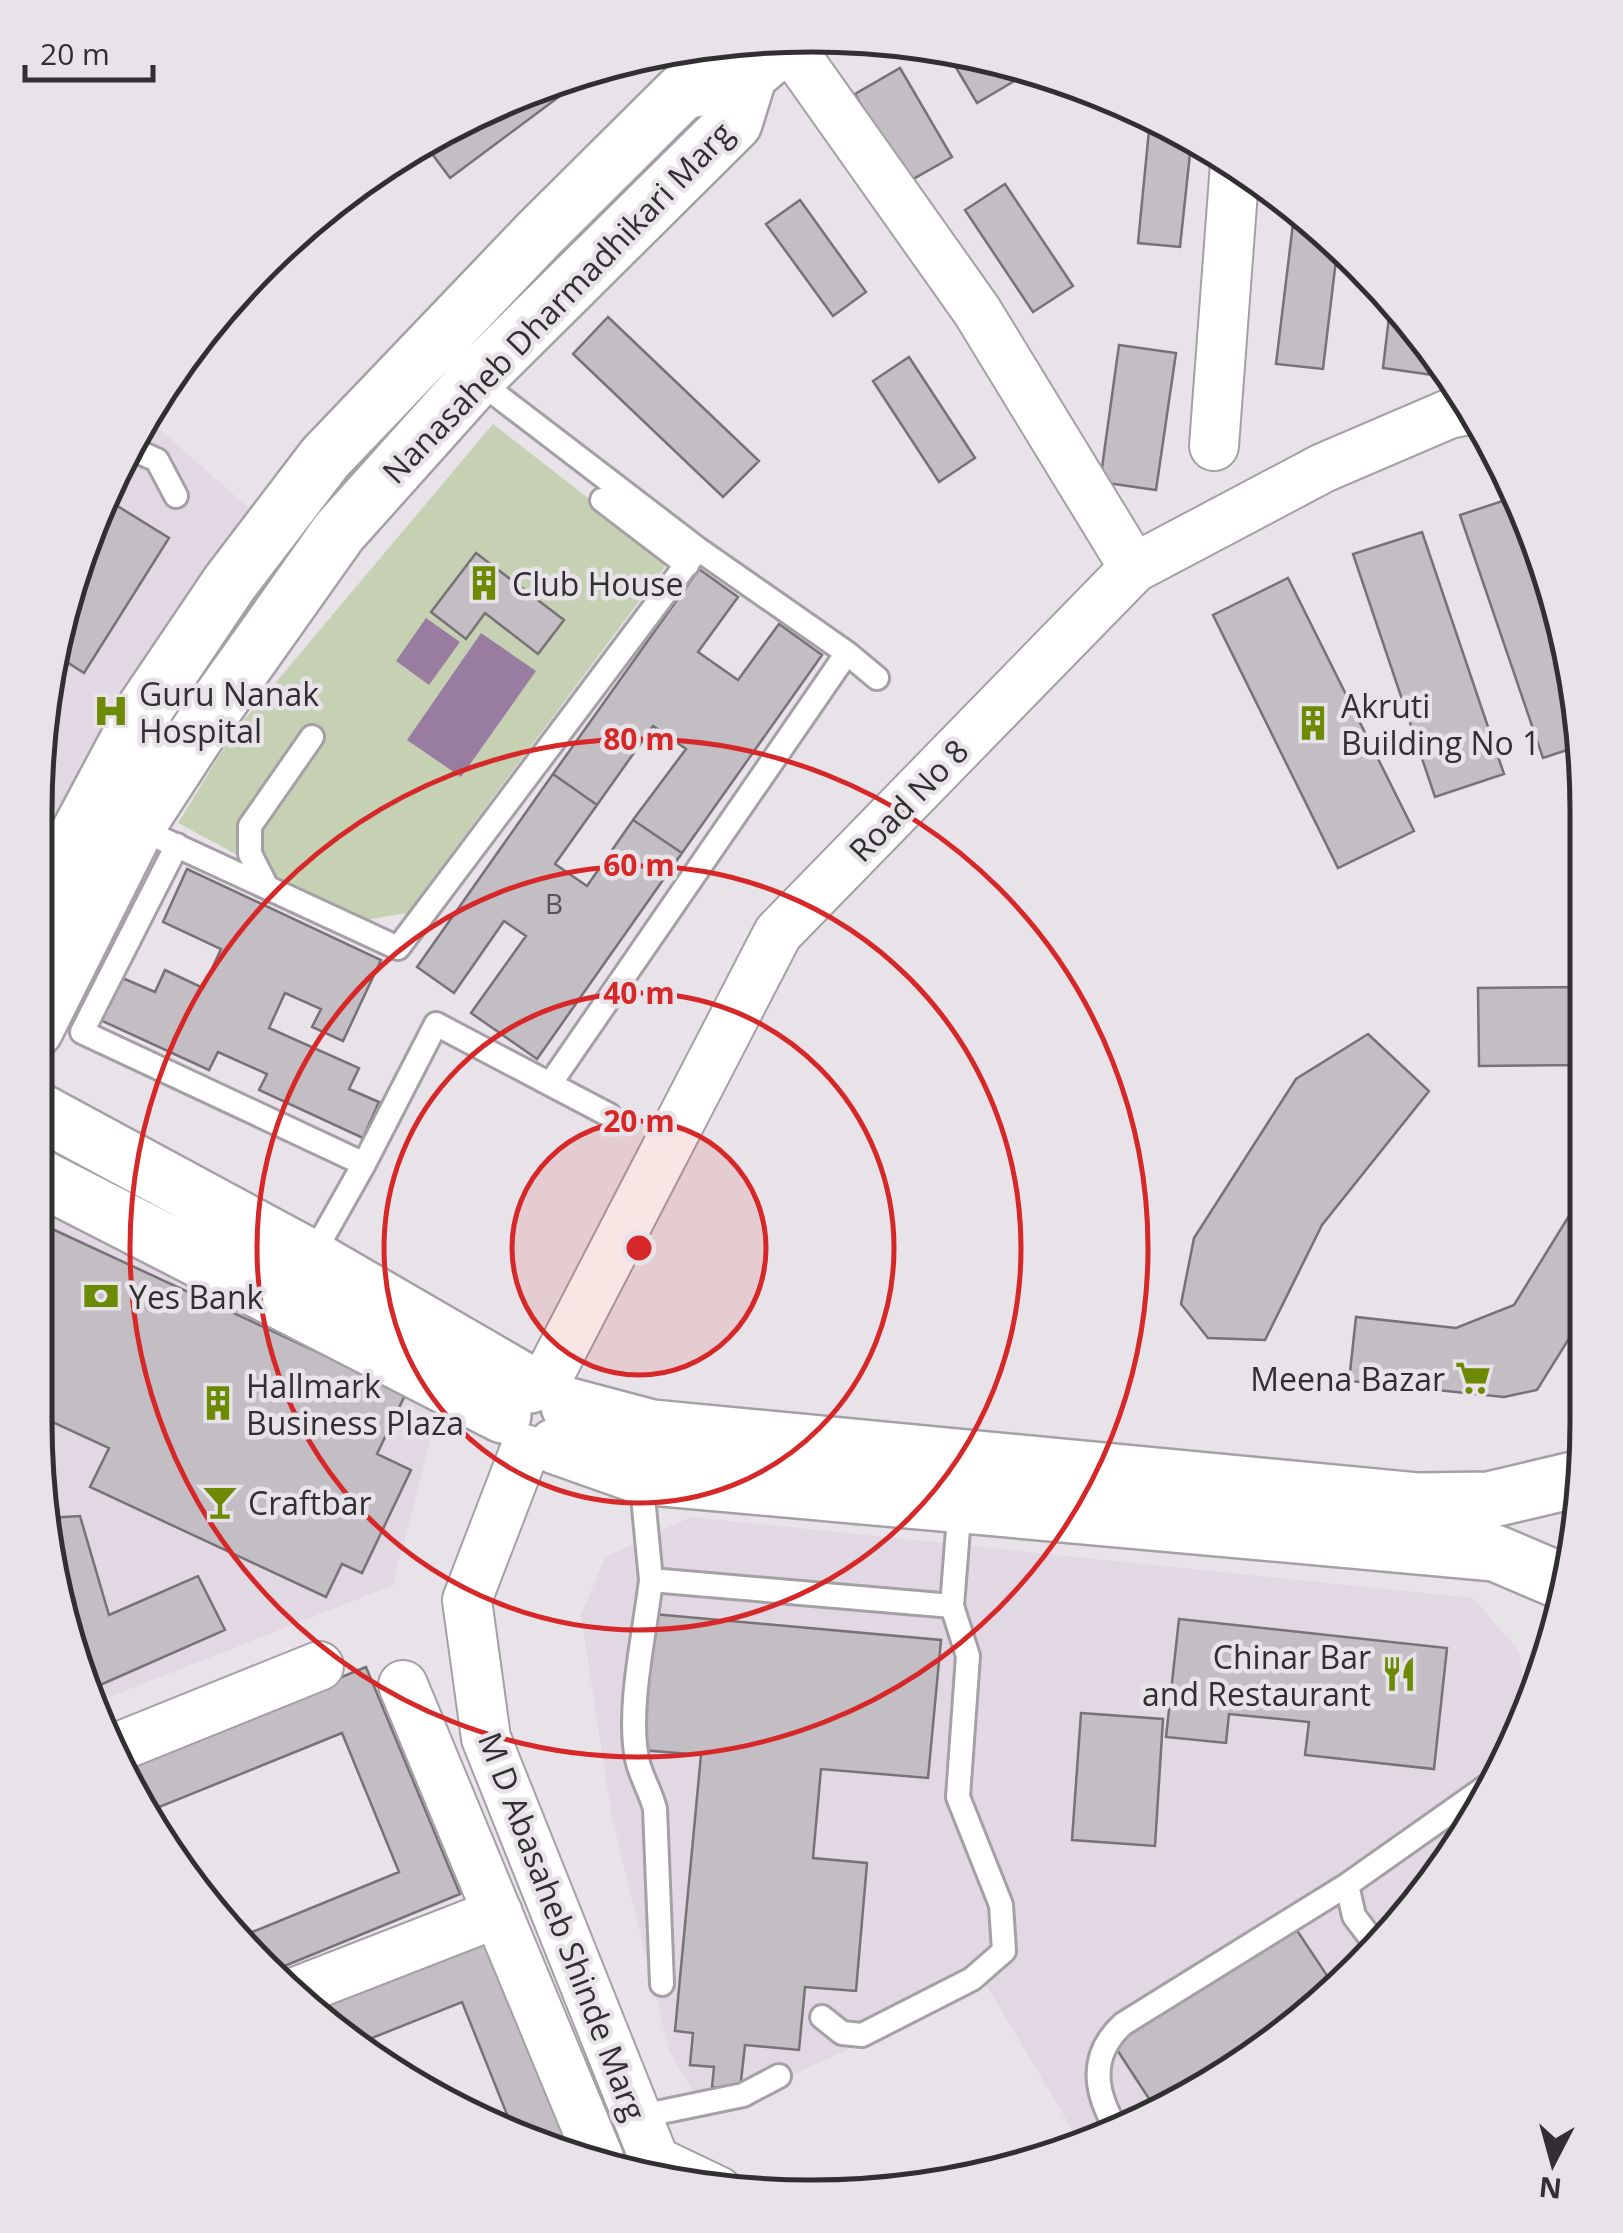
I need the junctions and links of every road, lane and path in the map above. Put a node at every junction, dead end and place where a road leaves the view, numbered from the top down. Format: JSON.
{"nodes":[{"id":1,"x":781,"y":53,"type":"edge"},
{"id":2,"x":764,"y":54,"type":"edge"},
{"id":3,"x":774,"y":54,"type":"edge"},
{"id":4,"x":1234,"y":181,"type":"edge"},
{"id":5,"x":539,"y":234,"type":"junction"},
{"id":6,"x":586,"y":270,"type":"junction"},
{"id":7,"x":476,"y":379,"type":"junction"},
{"id":8,"x":1451,"y":403,"type":"edge"},
{"id":9,"x":1214,"y":446,"type":"dead end"},
{"id":10,"x":143,"y":454,"type":"edge"},
{"id":11,"x":176,"y":496,"type":"dead end"},
{"id":12,"x":602,"y":500,"type":"dead end"},
{"id":13,"x":693,"y":557,"type":"junction"},
{"id":14,"x":1134,"y":568,"type":"junction"},
{"id":15,"x":847,"y":653,"type":"junction"},
{"id":16,"x":877,"y":678,"type":"dead end"},
{"id":17,"x":138,"y":724,"type":"junction"},
{"id":18,"x":312,"y":737,"type":"dead end"},
{"id":19,"x":185,"y":752,"type":"junction"},
{"id":20,"x":157,"y":836,"type":"junction"},
{"id":21,"x":52,"y":883,"type":"edge"},
{"id":22,"x":267,"y":887,"type":"junction"},
{"id":23,"x":52,"y":1003,"type":"edge"},
{"id":24,"x":550,"y":1084,"type":"junction"},
{"id":25,"x":609,"y":1114,"type":"dead end"},
{"id":26,"x":52,"y":1118,"type":"edge"},
{"id":27,"x":364,"y":1164,"type":"junction"},
{"id":28,"x":52,"y":1183,"type":"edge"},
{"id":29,"x":311,"y":1258,"type":"junction"},
{"id":30,"x":538,"y":1414,"type":"junction"},
{"id":31,"x":774,"y":1463,"type":"junction"},
{"id":32,"x":641,"y":1476,"type":"junction"},
{"id":33,"x":1568,"y":1481,"type":"edge"},
{"id":34,"x":1119,"y":1495,"type":"junction"},
{"id":35,"x":960,"y":1504,"type":"junction"},
{"id":36,"x":1444,"y":1523,"type":"junction"},
{"id":37,"x":1554,"y":1577,"type":"edge"},
{"id":38,"x":650,"y":1580,"type":"junction"},
{"id":39,"x":952,"y":1606,"type":"junction"},
{"id":40,"x":319,"y":1666,"type":"dead end"},
{"id":41,"x":403,"y":1685,"type":"dead end"},
{"id":42,"x":125,"y":1744,"type":"edge"},
{"id":43,"x":1464,"y":1809,"type":"edge"},
{"id":44,"x":1347,"y":1885,"type":"junction"},
{"id":45,"x":498,"y":1913,"type":"junction"},
{"id":46,"x":1369,"y":1936,"type":"edge"},
{"id":47,"x":662,"y":1984,"type":"dead end"},
{"id":48,"x":306,"y":1988,"type":"edge"},
{"id":49,"x":822,"y":2017,"type":"dead end"},
{"id":50,"x":779,"y":2076,"type":"dead end"},
{"id":51,"x":636,"y":2117,"type":"junction"},
{"id":52,"x":1110,"y":2119,"type":"edge"},
{"id":53,"x":594,"y":2148,"type":"edge"},
{"id":54,"x":656,"y":2164,"type":"edge"}],
"edges":[{"from":1,"to":14,"type":"street"},
{"from":2,"to":5,"type":"street","name":"Nanasaheb Dharmadhikari Marg"},
{"from":3,"to":6,"type":"street","name":"Nanasaheb Dharmadhikari Marg"},
{"from":4,"to":9,"type":"street"},
{"from":5,"to":6,"type":"street"},
{"from":5,"to":17,"type":"street","name":"Nanasaheb Dharmadhikari Marg"},
{"from":6,"to":7,"type":"street","name":"Nanasaheb Dharmadhikari Marg"},
{"from":7,"to":13,"type":"lane"},
{"from":7,"to":19,"type":"street","name":"Nanasaheb Dharmadhikari Marg"},
{"from":8,"to":14,"type":"street","name":"Road No 8"},
{"from":10,"to":11,"type":"lane"},
{"from":12,"to":13,"type":"lane"},
{"from":13,"to":15,"type":"lane"},
{"from":13,"to":22,"type":"lane"},
{"from":14,"to":30,"type":"street","name":"Road No 8"},
{"from":15,"to":16,"type":"lane"},
{"from":15,"to":24,"type":"lane"},
{"from":17,"to":19,"type":"street"},
{"from":17,"to":21,"type":"street","name":"Nanasaheb Dharmadhikari Marg"},
{"from":18,"to":22,"type":"lane"},
{"from":19,"to":20,"type":"street","name":"Nanasaheb Dharmadhikari Marg"},
{"from":20,"to":22,"type":"lane"},
{"from":20,"to":23,"type":"street","name":"Nanasaheb Dharmadhikari Marg"},
{"from":20,"to":27,"type":"lane"},
{"from":24,"to":25,"type":"lane"},
{"from":24,"to":27,"type":"lane"},
{"from":26,"to":29,"type":"street"},
{"from":27,"to":29,"type":"lane"},
{"from":28,"to":30,"type":"street"},
{"from":29,"to":30,"type":"street"},
{"from":30,"to":31,"type":"street"},
{"from":30,"to":32,"type":"street"},
{"from":30,"to":51,"type":"street","name":"M D Abasaheb Shinde Marg"},
{"from":31,"to":32,"type":"street"},
{"from":31,"to":34,"type":"street"},
{"from":31,"to":35,"type":"street"},
{"from":32,"to":38,"type":"lane"},
{"from":33,"to":36,"type":"street"},
{"from":34,"to":35,"type":"street"},
{"from":34,"to":36,"type":"street"},
{"from":35,"to":39,"type":"lane"},
{"from":36,"to":37,"type":"street"},
{"from":38,"to":39,"type":"lane"},
{"from":38,"to":47,"type":"lane"},
{"from":39,"to":49,"type":"lane"},
{"from":40,"to":42,"type":"street"},
{"from":41,"to":45,"type":"street"},
{"from":43,"to":44,"type":"lane"},
{"from":44,"to":46,"type":"lane"},
{"from":44,"to":52,"type":"lane"},
{"from":45,"to":48,"type":"street"},
{"from":45,"to":53,"type":"street"},
{"from":50,"to":51,"type":"lane"},
{"from":51,"to":54,"type":"street","name":"M D Abasaheb Shinde Marg"}]}
